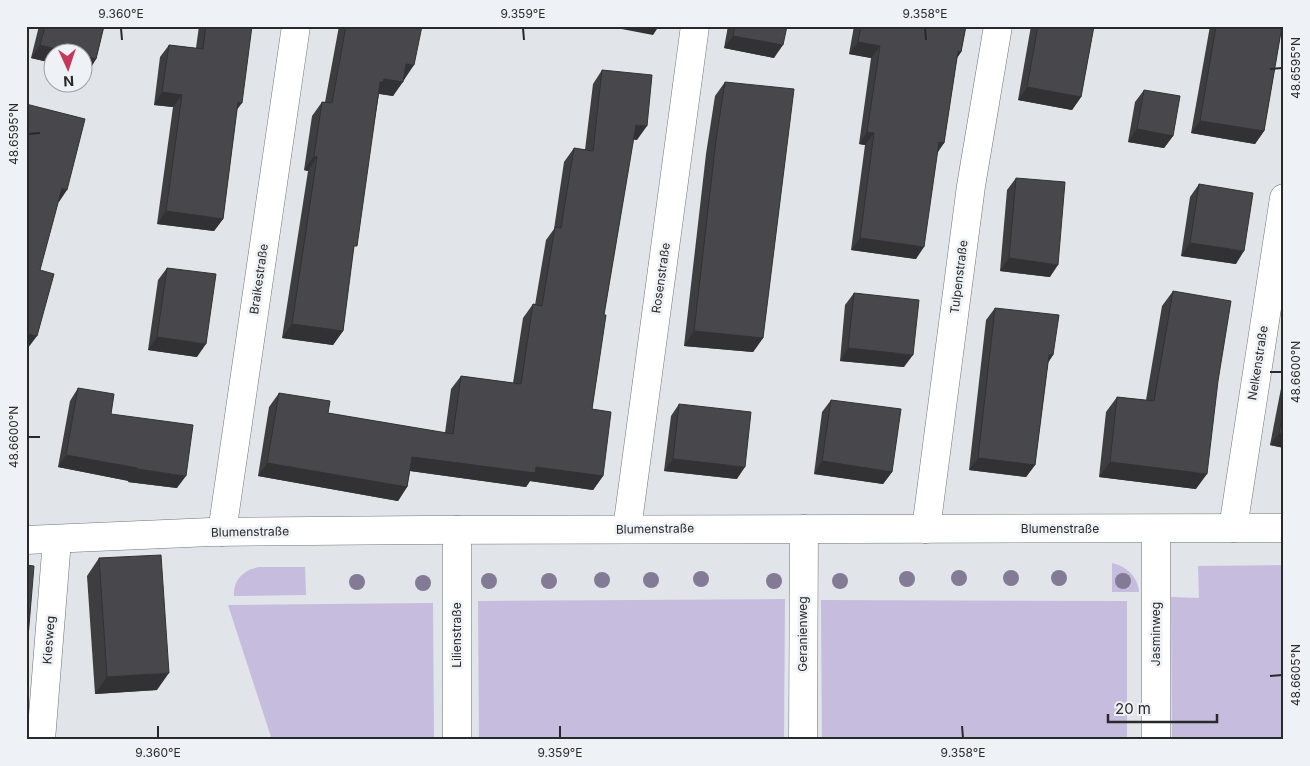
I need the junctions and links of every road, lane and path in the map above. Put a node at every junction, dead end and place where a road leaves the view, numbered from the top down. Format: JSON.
{"nodes":[{"id":1,"x":296,"y":26,"type":"edge"},
{"id":2,"x":695,"y":26,"type":"edge"},
{"id":3,"x":998,"y":26,"type":"edge"},
{"id":4,"x":1284,"y":198,"type":"edge"},
{"id":5,"x":1233,"y":528,"type":"junction"},
{"id":6,"x":1284,"y":528,"type":"edge"},
{"id":7,"x":627,"y":529,"type":"junction"},
{"id":8,"x":804,"y":529,"type":"junction"},
{"id":9,"x":926,"y":529,"type":"junction"},
{"id":10,"x":1156,"y":529,"type":"junction"},
{"id":11,"x":457,"y":530,"type":"junction"},
{"id":12,"x":222,"y":532,"type":"junction"},
{"id":13,"x":26,"y":540,"type":"edge"},
{"id":14,"x":57,"y":540,"type":"junction"},
{"id":15,"x":41,"y":740,"type":"edge"},
{"id":16,"x":457,"y":740,"type":"edge"},
{"id":17,"x":803,"y":740,"type":"edge"},
{"id":18,"x":1156,"y":740,"type":"edge"}],
"edges":[{"from":1,"to":12,"type":"street","name":"Braikestraße"},
{"from":2,"to":7,"type":"street","name":"Rosenstraße"},
{"from":3,"to":9,"type":"street","name":"Tulpenstraße"},
{"from":4,"to":5,"type":"street","name":"Nelkenstraße"},
{"from":5,"to":6,"type":"street","name":"Blumenstraße"},
{"from":5,"to":10,"type":"street","name":"Blumenstraße"},
{"from":7,"to":8,"type":"street","name":"Blumenstraße"},
{"from":7,"to":11,"type":"street","name":"Blumenstraße"},
{"from":8,"to":9,"type":"street","name":"Blumenstraße"},
{"from":8,"to":17,"type":"street","name":"Geranienweg"},
{"from":9,"to":10,"type":"street","name":"Blumenstraße"},
{"from":10,"to":18,"type":"street","name":"Jasminweg"},
{"from":11,"to":12,"type":"street","name":"Blumenstraße"},
{"from":11,"to":16,"type":"street","name":"Lilienstraße"},
{"from":12,"to":14,"type":"street","name":"Blumenstraße"},
{"from":13,"to":14,"type":"street","name":"Blumenstraße"},
{"from":14,"to":15,"type":"street","name":"Kiesweg"}]}
